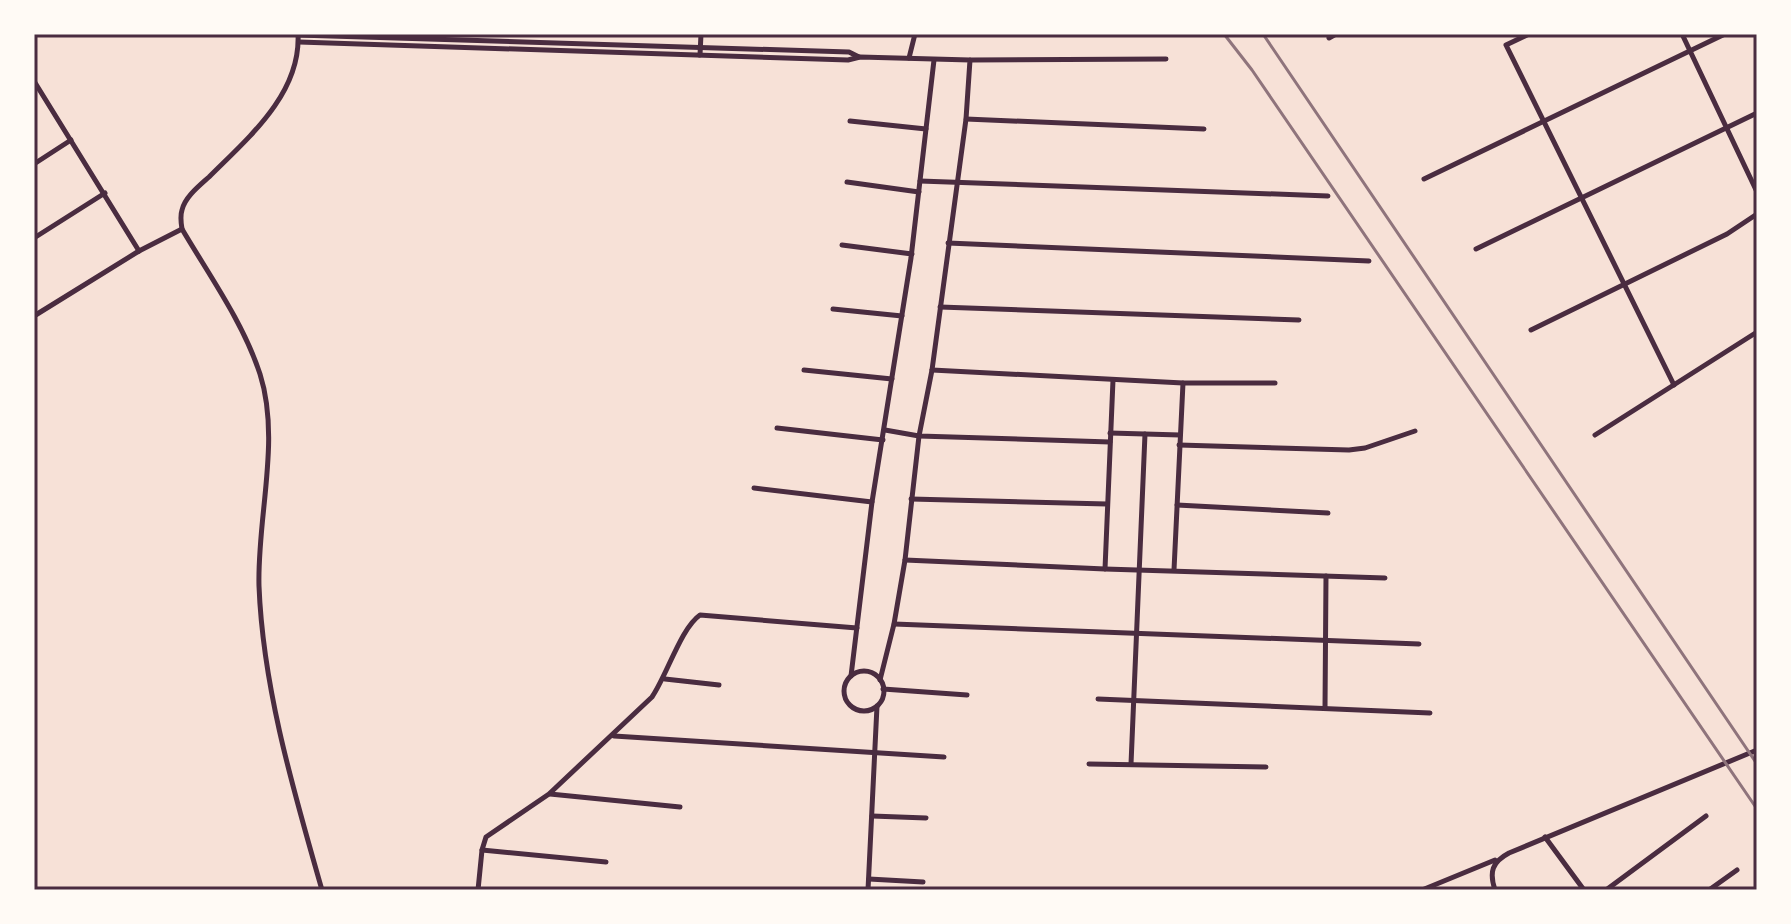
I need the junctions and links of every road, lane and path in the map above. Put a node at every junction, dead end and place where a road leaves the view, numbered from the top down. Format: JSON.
{"nodes":[{"id":1,"x":701,"y":34,"type":"edge"},
{"id":2,"x":915,"y":34,"type":"edge"},
{"id":3,"x":1336,"y":34,"type":"edge"},
{"id":4,"x":1529,"y":34,"type":"edge"},
{"id":5,"x":1682,"y":34,"type":"edge"},
{"id":6,"x":1725,"y":34,"type":"edge"},
{"id":7,"x":298,"y":37,"type":"edge"},
{"id":8,"x":1329,"y":38,"type":"dead end"},
{"id":9,"x":700,"y":46,"type":"junction"},
{"id":10,"x":1690,"y":51,"type":"junction"},
{"id":11,"x":700,"y":55,"type":"junction"},
{"id":12,"x":860,"y":57,"type":"junction"},
{"id":13,"x":909,"y":58,"type":"junction"},
{"id":14,"x":1166,"y":59,"type":"dead end"},
{"id":15,"x":934,"y":60,"type":"junction"},
{"id":16,"x":970,"y":60,"type":"junction"},
{"id":17,"x":35,"y":84,"type":"edge"},
{"id":18,"x":1757,"y":113,"type":"edge"},
{"id":19,"x":966,"y":119,"type":"junction"},
{"id":20,"x":850,"y":121,"type":"dead end"},
{"id":21,"x":1543,"y":121,"type":"junction"},
{"id":22,"x":1727,"y":128,"type":"junction"},
{"id":23,"x":926,"y":129,"type":"junction"},
{"id":24,"x":1204,"y":129,"type":"dead end"},
{"id":25,"x":71,"y":140,"type":"junction"},
{"id":26,"x":34,"y":164,"type":"edge"},
{"id":27,"x":1424,"y":179,"type":"dead end"},
{"id":28,"x":920,"y":181,"type":"junction"},
{"id":29,"x":847,"y":182,"type":"dead end"},
{"id":30,"x":957,"y":182,"type":"junction"},
{"id":31,"x":919,"y":192,"type":"junction"},
{"id":32,"x":1757,"y":192,"type":"edge"},
{"id":33,"x":105,"y":193,"type":"junction"},
{"id":34,"x":1328,"y":196,"type":"dead end"},
{"id":35,"x":1581,"y":198,"type":"junction"},
{"id":36,"x":1757,"y":214,"type":"edge"},
{"id":37,"x":182,"y":229,"type":"junction"},
{"id":38,"x":34,"y":238,"type":"edge"},
{"id":39,"x":948,"y":243,"type":"junction"},
{"id":40,"x":842,"y":245,"type":"dead end"},
{"id":41,"x":1476,"y":249,"type":"dead end"},
{"id":42,"x":139,"y":251,"type":"junction"},
{"id":43,"x":912,"y":254,"type":"junction"},
{"id":44,"x":1369,"y":261,"type":"dead end"},
{"id":45,"x":1624,"y":284,"type":"junction"},
{"id":46,"x":940,"y":307,"type":"junction"},
{"id":47,"x":833,"y":309,"type":"dead end"},
{"id":48,"x":34,"y":316,"type":"edge"},
{"id":49,"x":902,"y":316,"type":"junction"},
{"id":50,"x":1299,"y":320,"type":"dead end"},
{"id":51,"x":1531,"y":330,"type":"dead end"},
{"id":52,"x":1757,"y":332,"type":"edge"},
{"id":53,"x":804,"y":370,"type":"dead end"},
{"id":54,"x":932,"y":370,"type":"junction"},
{"id":55,"x":892,"y":379,"type":"junction"},
{"id":56,"x":1113,"y":380,"type":"junction"},
{"id":57,"x":1183,"y":383,"type":"junction"},
{"id":58,"x":1275,"y":383,"type":"dead end"},
{"id":59,"x":1674,"y":385,"type":"junction"},
{"id":60,"x":777,"y":428,"type":"dead end"},
{"id":61,"x":885,"y":430,"type":"junction"},
{"id":62,"x":1415,"y":431,"type":"dead end"},
{"id":63,"x":1110,"y":433,"type":"junction"},
{"id":64,"x":1145,"y":434,"type":"junction"},
{"id":65,"x":1180,"y":435,"type":"junction"},
{"id":66,"x":1595,"y":435,"type":"dead end"},
{"id":67,"x":919,"y":436,"type":"junction"},
{"id":68,"x":883,"y":440,"type":"junction"},
{"id":69,"x":1110,"y":442,"type":"junction"},
{"id":70,"x":1179,"y":445,"type":"junction"},
{"id":71,"x":754,"y":488,"type":"dead end"},
{"id":72,"x":911,"y":499,"type":"junction"},
{"id":73,"x":872,"y":502,"type":"junction"},
{"id":74,"x":1107,"y":504,"type":"junction"},
{"id":75,"x":1177,"y":505,"type":"junction"},
{"id":76,"x":1328,"y":513,"type":"dead end"},
{"id":77,"x":905,"y":560,"type":"junction"},
{"id":78,"x":1105,"y":569,"type":"junction"},
{"id":79,"x":1174,"y":570,"type":"junction"},
{"id":80,"x":1139,"y":571,"type":"junction"},
{"id":81,"x":1326,"y":576,"type":"junction"},
{"id":82,"x":1385,"y":578,"type":"dead end"},
{"id":83,"x":894,"y":624,"type":"junction"},
{"id":84,"x":857,"y":628,"type":"junction"},
{"id":85,"x":1136,"y":634,"type":"junction"},
{"id":86,"x":1324,"y":640,"type":"junction"},
{"id":87,"x":1419,"y":644,"type":"dead end"},
{"id":88,"x":851,"y":676,"type":"junction"},
{"id":89,"x":665,"y":679,"type":"junction"},
{"id":90,"x":880,"y":680,"type":"junction"},
{"id":91,"x":719,"y":685,"type":"dead end"},
{"id":92,"x":883,"y":689,"type":"junction"},
{"id":93,"x":967,"y":695,"type":"dead end"},
{"id":94,"x":1098,"y":699,"type":"dead end"},
{"id":95,"x":1134,"y":701,"type":"junction"},
{"id":96,"x":877,"y":706,"type":"junction"},
{"id":97,"x":1325,"y":708,"type":"junction"},
{"id":98,"x":1430,"y":713,"type":"dead end"},
{"id":99,"x":613,"y":736,"type":"junction"},
{"id":100,"x":1757,"y":750,"type":"edge"},
{"id":101,"x":874,"y":752,"type":"junction"},
{"id":102,"x":944,"y":757,"type":"dead end"},
{"id":103,"x":1089,"y":764,"type":"dead end"},
{"id":104,"x":1131,"y":764,"type":"junction"},
{"id":105,"x":1266,"y":767,"type":"dead end"},
{"id":106,"x":549,"y":794,"type":"junction"},
{"id":107,"x":680,"y":807,"type":"dead end"},
{"id":108,"x":872,"y":816,"type":"junction"},
{"id":109,"x":1706,"y":816,"type":"dead end"},
{"id":110,"x":926,"y":818,"type":"dead end"},
{"id":111,"x":1545,"y":837,"type":"junction"},
{"id":112,"x":482,"y":850,"type":"junction"},
{"id":113,"x":1497,"y":859,"type":"junction"},
{"id":114,"x":606,"y":862,"type":"dead end"},
{"id":115,"x":1737,"y":870,"type":"dead end"},
{"id":116,"x":869,"y":879,"type":"junction"},
{"id":117,"x":923,"y":882,"type":"dead end"},
{"id":118,"x":322,"y":890,"type":"edge"},
{"id":119,"x":478,"y":890,"type":"edge"},
{"id":120,"x":868,"y":890,"type":"edge"},
{"id":121,"x":1422,"y":890,"type":"edge"},
{"id":122,"x":1495,"y":890,"type":"edge"},
{"id":123,"x":1584,"y":890,"type":"edge"},
{"id":124,"x":1606,"y":890,"type":"edge"},
{"id":125,"x":1709,"y":890,"type":"edge"}],
"edges":[{"from":1,"to":9,"type":"street"},
{"from":2,"to":13,"type":"street"},
{"from":3,"to":8,"type":"street"},
{"from":4,"to":21,"type":"street"},
{"from":5,"to":10,"type":"street"},
{"from":6,"to":10,"type":"street"},
{"from":7,"to":9,"type":"street"},
{"from":7,"to":11,"type":"street"},
{"from":7,"to":37,"type":"street"},
{"from":9,"to":11,"type":"street"},
{"from":9,"to":12,"type":"street"},
{"from":10,"to":21,"type":"street"},
{"from":10,"to":22,"type":"street"},
{"from":11,"to":12,"type":"street"},
{"from":12,"to":13,"type":"street"},
{"from":13,"to":15,"type":"street"},
{"from":14,"to":16,"type":"street"},
{"from":15,"to":16,"type":"street"},
{"from":15,"to":23,"type":"street"},
{"from":16,"to":19,"type":"street"},
{"from":17,"to":25,"type":"street"},
{"from":18,"to":22,"type":"street"},
{"from":19,"to":24,"type":"street"},
{"from":19,"to":30,"type":"street"},
{"from":20,"to":23,"type":"street"},
{"from":21,"to":27,"type":"street"},
{"from":21,"to":35,"type":"street"},
{"from":22,"to":32,"type":"street"},
{"from":22,"to":35,"type":"street"},
{"from":23,"to":28,"type":"street"},
{"from":25,"to":26,"type":"street"},
{"from":25,"to":33,"type":"street"},
{"from":28,"to":30,"type":"street"},
{"from":28,"to":31,"type":"street"},
{"from":29,"to":31,"type":"street"},
{"from":30,"to":34,"type":"street"},
{"from":30,"to":39,"type":"street"},
{"from":31,"to":43,"type":"street"},
{"from":33,"to":38,"type":"street"},
{"from":33,"to":42,"type":"street"},
{"from":35,"to":41,"type":"street"},
{"from":35,"to":45,"type":"street"},
{"from":36,"to":45,"type":"street"},
{"from":37,"to":42,"type":"street"},
{"from":37,"to":118,"type":"street"},
{"from":39,"to":44,"type":"street"},
{"from":39,"to":46,"type":"street"},
{"from":40,"to":43,"type":"street"},
{"from":42,"to":48,"type":"street"},
{"from":43,"to":49,"type":"street"},
{"from":45,"to":51,"type":"street"},
{"from":45,"to":59,"type":"street"},
{"from":46,"to":50,"type":"street"},
{"from":46,"to":54,"type":"street"},
{"from":47,"to":49,"type":"street"},
{"from":49,"to":55,"type":"street"},
{"from":52,"to":59,"type":"street"},
{"from":53,"to":55,"type":"street"},
{"from":54,"to":56,"type":"street"},
{"from":54,"to":67,"type":"street"},
{"from":55,"to":61,"type":"street"},
{"from":56,"to":57,"type":"street"},
{"from":56,"to":63,"type":"street"},
{"from":57,"to":58,"type":"street"},
{"from":57,"to":65,"type":"street"},
{"from":59,"to":66,"type":"street"},
{"from":60,"to":68,"type":"street"},
{"from":61,"to":67,"type":"street"},
{"from":61,"to":68,"type":"street"},
{"from":62,"to":70,"type":"street"},
{"from":63,"to":64,"type":"street"},
{"from":63,"to":69,"type":"street"},
{"from":64,"to":65,"type":"street"},
{"from":64,"to":80,"type":"street"},
{"from":65,"to":70,"type":"street"},
{"from":67,"to":69,"type":"street"},
{"from":67,"to":72,"type":"street"},
{"from":68,"to":73,"type":"street"},
{"from":69,"to":74,"type":"street"},
{"from":70,"to":75,"type":"street"},
{"from":71,"to":73,"type":"street"},
{"from":72,"to":74,"type":"street"},
{"from":72,"to":77,"type":"street"},
{"from":73,"to":84,"type":"street"},
{"from":74,"to":78,"type":"street"},
{"from":75,"to":76,"type":"street"},
{"from":75,"to":79,"type":"street"},
{"from":77,"to":78,"type":"street"},
{"from":77,"to":83,"type":"street"},
{"from":78,"to":80,"type":"street"},
{"from":79,"to":80,"type":"street"},
{"from":79,"to":81,"type":"street"},
{"from":80,"to":85,"type":"street"},
{"from":81,"to":82,"type":"street"},
{"from":81,"to":86,"type":"street"},
{"from":83,"to":85,"type":"street"},
{"from":83,"to":90,"type":"street"},
{"from":84,"to":88,"type":"street"},
{"from":84,"to":89,"type":"street"},
{"from":85,"to":86,"type":"street"},
{"from":85,"to":95,"type":"street"},
{"from":86,"to":87,"type":"street"},
{"from":86,"to":97,"type":"street"},
{"from":88,"to":90,"type":"street"},
{"from":88,"to":96,"type":"street"},
{"from":89,"to":91,"type":"street"},
{"from":89,"to":99,"type":"street"},
{"from":90,"to":92,"type":"street"},
{"from":92,"to":93,"type":"street"},
{"from":92,"to":96,"type":"street"},
{"from":94,"to":95,"type":"street"},
{"from":95,"to":97,"type":"street"},
{"from":95,"to":104,"type":"street"},
{"from":96,"to":101,"type":"street"},
{"from":97,"to":98,"type":"street"},
{"from":99,"to":101,"type":"street"},
{"from":99,"to":106,"type":"street"},
{"from":100,"to":111,"type":"street"},
{"from":101,"to":102,"type":"street"},
{"from":101,"to":108,"type":"street"},
{"from":103,"to":104,"type":"street"},
{"from":104,"to":105,"type":"street"},
{"from":106,"to":107,"type":"street"},
{"from":106,"to":112,"type":"street"},
{"from":108,"to":110,"type":"street"},
{"from":108,"to":116,"type":"street"},
{"from":109,"to":124,"type":"street"},
{"from":111,"to":113,"type":"street"},
{"from":111,"to":123,"type":"street"},
{"from":112,"to":114,"type":"street"},
{"from":112,"to":119,"type":"street"},
{"from":113,"to":121,"type":"street"},
{"from":113,"to":122,"type":"street"},
{"from":115,"to":125,"type":"street"},
{"from":116,"to":117,"type":"street"},
{"from":116,"to":120,"type":"street"}]}
